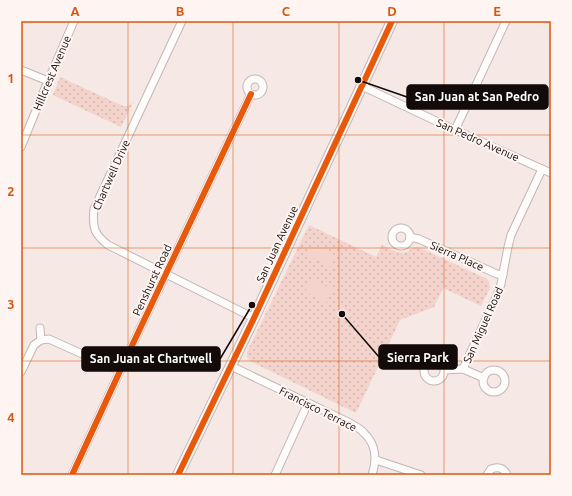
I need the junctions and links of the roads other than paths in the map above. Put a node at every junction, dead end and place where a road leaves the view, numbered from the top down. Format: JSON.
{"nodes":[{"id":1,"x":74,"y":21,"type":"edge"},
{"id":2,"x":182,"y":21,"type":"edge"},
{"id":3,"x":392,"y":21,"type":"edge"},
{"id":4,"x":506,"y":21,"type":"edge"},
{"id":5,"x":21,"y":70,"type":"edge"},
{"id":6,"x":48,"y":82,"type":"junction"},
{"id":7,"x":362,"y":86,"type":"junction"},
{"id":8,"x":251,"y":94,"type":"dead end"},
{"id":9,"x":455,"y":130,"type":"junction"},
{"id":10,"x":21,"y":147,"type":"edge"},
{"id":11,"x":542,"y":169,"type":"junction"},
{"id":12,"x":551,"y":173,"type":"edge"},
{"id":13,"x":410,"y":237,"type":"dead end"},
{"id":14,"x":166,"y":274,"type":"junction"},
{"id":15,"x":503,"y":275,"type":"junction"},
{"id":16,"x":254,"y":318,"type":"junction"},
{"id":17,"x":40,"y":328,"type":"dead end"},
{"id":18,"x":41,"y":340,"type":"junction"},
{"id":19,"x":231,"y":366,"type":"junction"},
{"id":20,"x":463,"y":369,"type":"junction"},
{"id":21,"x":445,"y":370,"type":"dead end"},
{"id":22,"x":120,"y":371,"type":"junction"},
{"id":23,"x":21,"y":372,"type":"edge"},
{"id":24,"x":484,"y":378,"type":"dead end"},
{"id":25,"x":308,"y":403,"type":"junction"},
{"id":26,"x":376,"y":460,"type":"junction"},
{"id":27,"x":72,"y":475,"type":"edge"},
{"id":28,"x":178,"y":475,"type":"edge"},
{"id":29,"x":274,"y":475,"type":"edge"},
{"id":30,"x":372,"y":475,"type":"edge"},
{"id":31,"x":421,"y":475,"type":"edge"},
{"id":32,"x":487,"y":475,"type":"edge"},
{"id":33,"x":507,"y":475,"type":"edge"}],
"edges":[{"from":1,"to":6,"type":"street","name":"Hillcrest Avenue"},
{"from":2,"to":14,"type":"street","name":"Chartwell Drive"},
{"from":3,"to":7,"type":"street","name":"San Juan Avenue"},
{"from":4,"to":9,"type":"street"},
{"from":5,"to":6,"type":"street"},
{"from":6,"to":10,"type":"street","name":"Hillcrest Avenue"},
{"from":7,"to":9,"type":"street","name":"San Pedro Avenue"},
{"from":7,"to":16,"type":"street","name":"San Juan Avenue"},
{"from":8,"to":14,"type":"street","name":"Penshurst Road"},
{"from":9,"to":11,"type":"street","name":"San Pedro Avenue"},
{"from":11,"to":12,"type":"street","name":"San Pedro Avenue"},
{"from":11,"to":15,"type":"street","name":"San Miguel Road"},
{"from":13,"to":15,"type":"street","name":"Sierra Place"},
{"from":14,"to":16,"type":"street","name":"Chartwell Drive"},
{"from":14,"to":22,"type":"street","name":"Penshurst Road"},
{"from":15,"to":20,"type":"street","name":"San Miguel Road"},
{"from":16,"to":19,"type":"street","name":"San Juan Avenue"},
{"from":17,"to":18,"type":"street"},
{"from":18,"to":22,"type":"street"},
{"from":18,"to":23,"type":"street"},
{"from":19,"to":25,"type":"street","name":"Francisco Terrace"},
{"from":19,"to":28,"type":"street","name":"San Juan Avenue"},
{"from":20,"to":21,"type":"street"},
{"from":20,"to":24,"type":"street"},
{"from":22,"to":27,"type":"street","name":"Penshurst Road"},
{"from":25,"to":26,"type":"street","name":"Francisco Terrace"},
{"from":25,"to":29,"type":"street"},
{"from":26,"to":30,"type":"street"},
{"from":26,"to":31,"type":"street"},
{"from":32,"to":33,"type":"street"}]}
